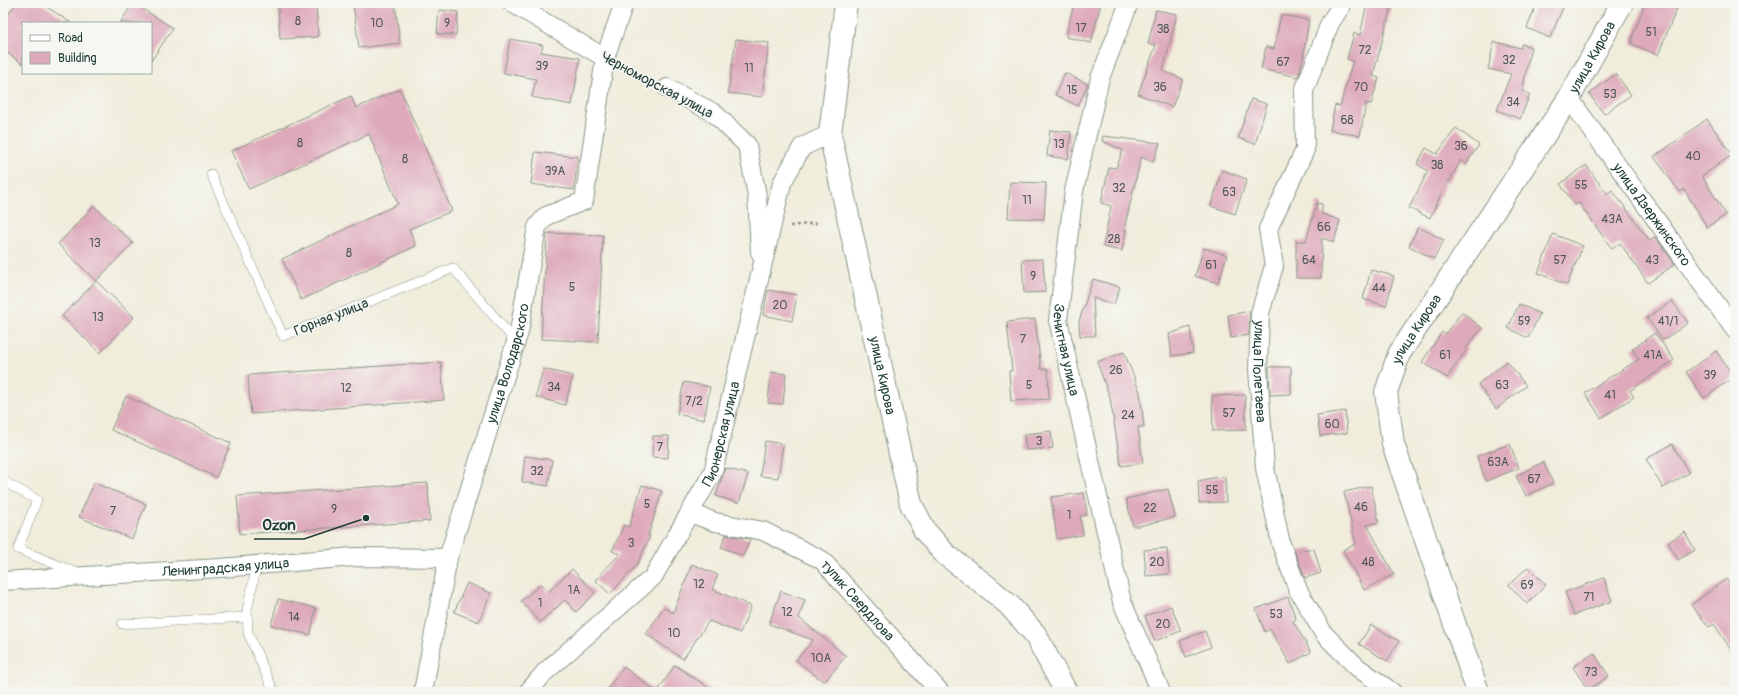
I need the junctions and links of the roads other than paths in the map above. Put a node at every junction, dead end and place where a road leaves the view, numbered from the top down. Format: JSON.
{"nodes":[{"id":1,"x":512,"y":3,"type":"edge"},
{"id":2,"x":624,"y":3,"type":"edge"},
{"id":3,"x":846,"y":3,"type":"edge"},
{"id":4,"x":1129,"y":3,"type":"edge"},
{"id":5,"x":1343,"y":3,"type":"edge"},
{"id":6,"x":1622,"y":3,"type":"edge"},
{"id":7,"x":605,"y":58,"type":"junction"},
{"id":8,"x":667,"y":88,"type":"road end"},
{"id":9,"x":1569,"y":98,"type":"junction"},
{"id":10,"x":830,"y":134,"type":"junction"},
{"id":11,"x":210,"y":174,"type":"dead end"},
{"id":12,"x":761,"y":273,"type":"junction"},
{"id":13,"x":1735,"y":330,"type":"edge"},
{"id":14,"x":516,"y":342,"type":"junction"},
{"id":15,"x":3,"y":481,"type":"edge"},
{"id":16,"x":690,"y":513,"type":"junction"},
{"id":17,"x":448,"y":558,"type":"junction"},
{"id":18,"x":257,"y":565,"type":"junction"},
{"id":19,"x":86,"y":576,"type":"junction"},
{"id":20,"x":3,"y":581,"type":"edge"},
{"id":21,"x":248,"y":617,"type":"junction"},
{"id":22,"x":122,"y":624,"type":"dead end"},
{"id":23,"x":274,"y":692,"type":"edge"},
{"id":24,"x":423,"y":692,"type":"edge"},
{"id":25,"x":528,"y":692,"type":"edge"},
{"id":26,"x":940,"y":692,"type":"edge"},
{"id":27,"x":1066,"y":692,"type":"edge"},
{"id":28,"x":1161,"y":692,"type":"edge"},
{"id":29,"x":1392,"y":692,"type":"edge"},
{"id":30,"x":1478,"y":692,"type":"edge"}],
"edges":[{"from":1,"to":7,"type":"street","name":"Черноморская улица"},
{"from":2,"to":7,"type":"street"},
{"from":3,"to":10,"type":"main road","name":"улица Кирова"},
{"from":4,"to":28,"type":"street","name":"Зенитная улица"},
{"from":5,"to":29,"type":"street","name":"улица Полетаева"},
{"from":6,"to":9,"type":"main road","name":"улица Кирова"},
{"from":7,"to":14,"type":"street","name":"улица Володарского"},
{"from":8,"to":12,"type":"street","name":"Черноморская улица"},
{"from":9,"to":13,"type":"street","name":"улица Дзержинского"},
{"from":9,"to":30,"type":"main road","name":"улица Кирова"},
{"from":10,"to":12,"type":"street","name":"Пионерская улица"},
{"from":10,"to":27,"type":"main road","name":"улица Кирова"},
{"from":11,"to":14,"type":"lane","name":"Горная улица"},
{"from":12,"to":16,"type":"street","name":"Пионерская улица"},
{"from":14,"to":17,"type":"street","name":"улица Володарского"},
{"from":15,"to":19,"type":"lane"},
{"from":16,"to":25,"type":"street","name":"Пионерская улица"},
{"from":16,"to":26,"type":"street","name":"тупик Свердлова"},
{"from":17,"to":18,"type":"street","name":"Ленинградская улица"},
{"from":17,"to":24,"type":"street","name":"улица Володарского"},
{"from":18,"to":19,"type":"street","name":"Ленинградская улица"},
{"from":18,"to":21,"type":"lane"},
{"from":19,"to":20,"type":"street","name":"Ленинградская улица"},
{"from":21,"to":22,"type":"lane"},
{"from":21,"to":23,"type":"lane"}]}
